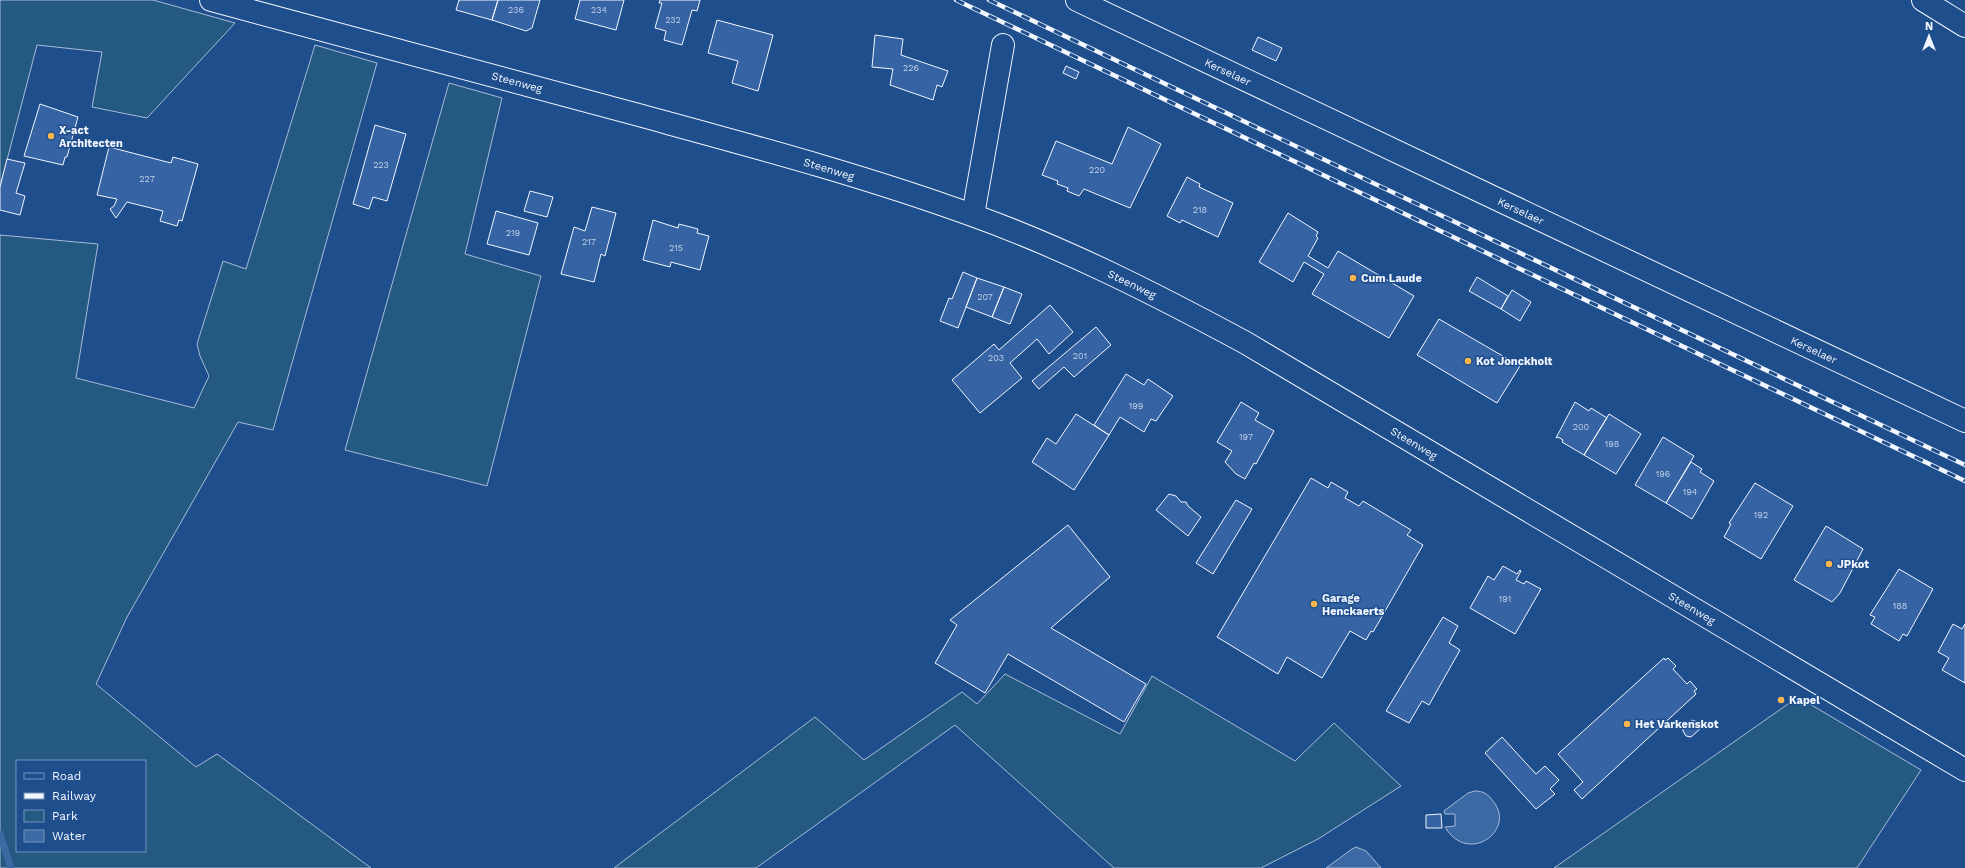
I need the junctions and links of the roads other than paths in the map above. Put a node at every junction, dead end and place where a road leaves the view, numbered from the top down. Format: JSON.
{"nodes":[{"id":1,"x":211,"y":0,"type":"edge"},
{"id":2,"x":1077,"y":0,"type":"edge"},
{"id":3,"x":1923,"y":0,"type":"edge"},
{"id":4,"x":1965,"y":26,"type":"edge"},
{"id":5,"x":1003,"y":45,"type":"dead end"},
{"id":6,"x":973,"y":216,"type":"junction"},
{"id":7,"x":1965,"y":421,"type":"edge"},
{"id":8,"x":1965,"y":770,"type":"edge"}],
"edges":[{"from":1,"to":6,"type":"main road","name":"Steenweg"},
{"from":2,"to":7,"type":"main road","name":"Kerselaer"},
{"from":3,"to":4,"type":"main road"},
{"from":5,"to":6,"type":"main road"},
{"from":6,"to":8,"type":"main road","name":"Steenweg"}]}
